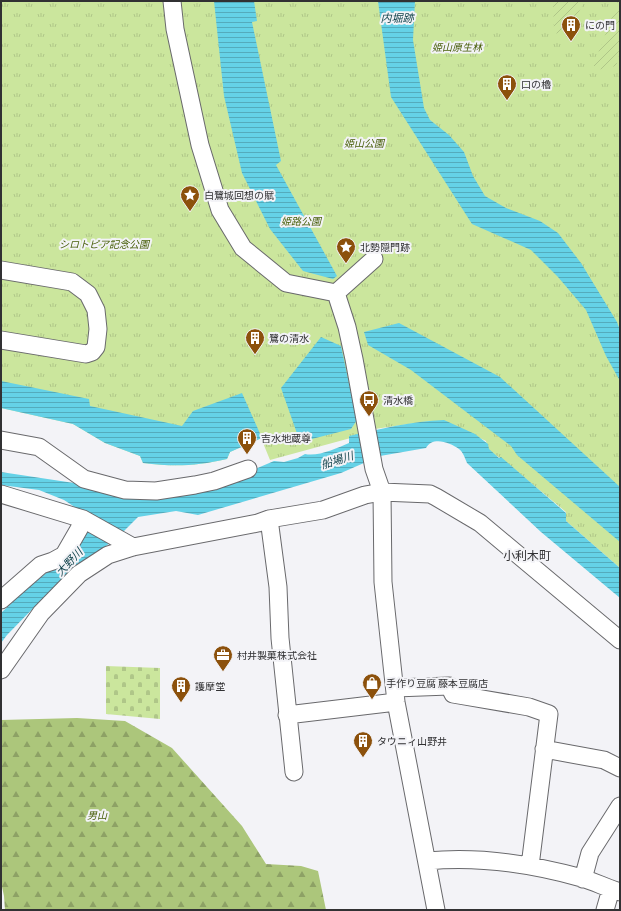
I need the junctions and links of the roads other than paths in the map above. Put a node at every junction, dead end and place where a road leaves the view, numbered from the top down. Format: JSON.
{"nodes":[{"id":1,"x":172,"y":1,"type":"edge"},
{"id":2,"x":374,"y":259,"type":"dead end"},
{"id":3,"x":1,"y":270,"type":"edge"},
{"id":4,"x":336,"y":293,"type":"junction"},
{"id":5,"x":1,"y":340,"type":"edge"},
{"id":6,"x":1,"y":440,"type":"edge"},
{"id":7,"x":248,"y":469,"type":"dead end"},
{"id":8,"x":382,"y":492,"type":"junction"},
{"id":9,"x":1,"y":494,"type":"edge"},
{"id":10,"x":83,"y":519,"type":"junction"},
{"id":11,"x":269,"y":519,"type":"junction"},
{"id":12,"x":133,"y":548,"type":"junction"},
{"id":13,"x":1,"y":600,"type":"edge"},
{"id":14,"x":620,"y":640,"type":"edge"},
{"id":15,"x":1,"y":670,"type":"edge"},
{"id":16,"x":396,"y":695,"type":"junction"},
{"id":17,"x":287,"y":715,"type":"junction"},
{"id":18,"x":544,"y":749,"type":"junction"},
{"id":19,"x":620,"y":768,"type":"edge"},
{"id":20,"x":294,"y":772,"type":"dead end"},
{"id":21,"x":620,"y":806,"type":"edge"},
{"id":22,"x":427,"y":861,"type":"junction"},
{"id":23,"x":530,"y":866,"type":"junction"},
{"id":24,"x":583,"y":879,"type":"junction"},
{"id":25,"x":615,"y":891,"type":"edge"},
{"id":26,"x":436,"y":910,"type":"edge"},
{"id":27,"x":605,"y":910,"type":"edge"}],
"edges":[{"from":1,"to":4,"type":"street"},
{"from":2,"to":4,"type":"street"},
{"from":3,"to":5,"type":"street"},
{"from":4,"to":8,"type":"street"},
{"from":6,"to":7,"type":"street"},
{"from":8,"to":11,"type":"street"},
{"from":8,"to":14,"type":"street"},
{"from":8,"to":16,"type":"street"},
{"from":9,"to":10,"type":"street"},
{"from":10,"to":12,"type":"street"},
{"from":10,"to":13,"type":"street"},
{"from":11,"to":12,"type":"street"},
{"from":11,"to":17,"type":"street"},
{"from":12,"to":15,"type":"street"},
{"from":16,"to":17,"type":"street"},
{"from":16,"to":18,"type":"street"},
{"from":16,"to":22,"type":"street"},
{"from":17,"to":20,"type":"street"},
{"from":18,"to":19,"type":"street"},
{"from":18,"to":23,"type":"street"},
{"from":21,"to":24,"type":"street"},
{"from":22,"to":23,"type":"street"},
{"from":22,"to":26,"type":"street"},
{"from":23,"to":24,"type":"street"},
{"from":24,"to":25,"type":"street"},
{"from":25,"to":27,"type":"street"}]}
